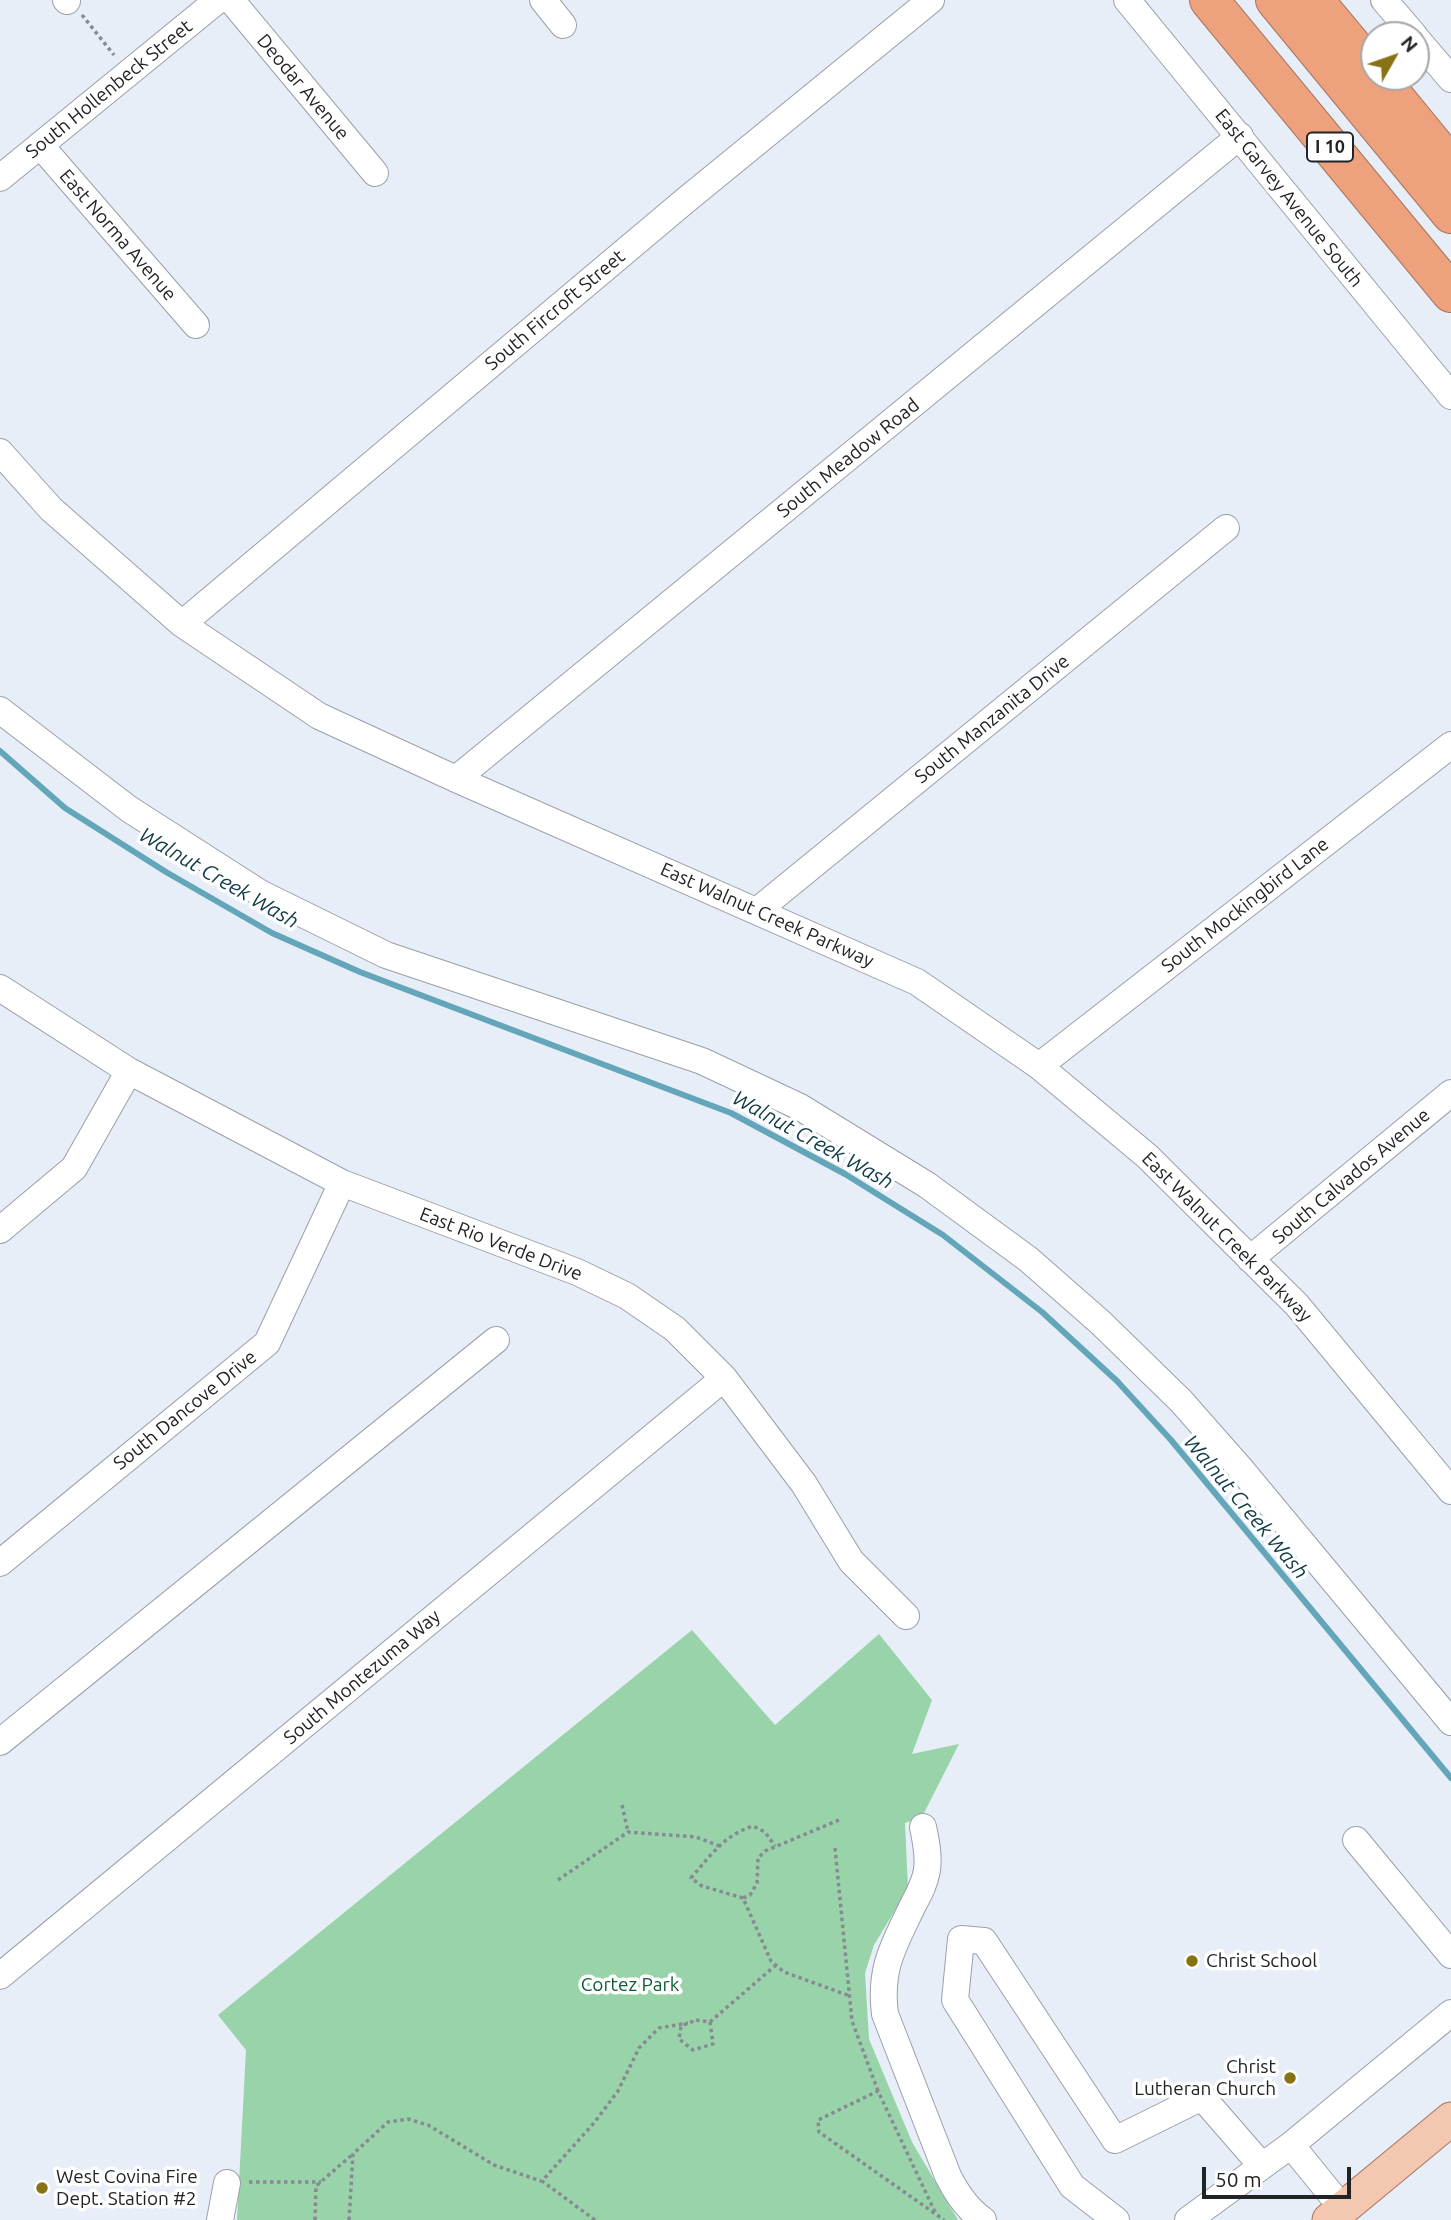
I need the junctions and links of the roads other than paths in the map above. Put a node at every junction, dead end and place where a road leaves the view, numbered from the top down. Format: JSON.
{"nodes":[{"id":1,"x":218,"y":0,"type":"edge"},
{"id":2,"x":230,"y":0,"type":"edge"},
{"id":3,"x":543,"y":0,"type":"edge"},
{"id":4,"x":931,"y":0,"type":"edge"},
{"id":5,"x":1127,"y":0,"type":"edge"},
{"id":6,"x":1209,"y":0,"type":"edge"},
{"id":7,"x":1239,"y":0,"type":"edge"},
{"id":8,"x":1275,"y":0,"type":"edge"},
{"id":9,"x":1314,"y":0,"type":"edge"},
{"id":10,"x":1385,"y":0,"type":"edge"},
{"id":11,"x":1402,"y":21,"type":"edge"},
{"id":12,"x":563,"y":25,"type":"dead end"},
{"id":13,"x":1430,"y":54,"type":"edge"},
{"id":14,"x":1360,"y":55,"type":"edge"},
{"id":15,"x":1451,"y":79,"type":"edge"},
{"id":16,"x":1389,"y":91,"type":"edge"},
{"id":17,"x":1240,"y":136,"type":"junction"},
{"id":18,"x":40,"y":145,"type":"junction"},
{"id":19,"x":1451,"y":166,"type":"edge"},
{"id":20,"x":375,"y":173,"type":"dead end"},
{"id":21,"x":0,"y":178,"type":"edge"},
{"id":22,"x":1451,"y":214,"type":"edge"},
{"id":23,"x":1451,"y":260,"type":"edge"},
{"id":24,"x":1451,"y":293,"type":"edge"},
{"id":25,"x":196,"y":326,"type":"dead end"},
{"id":26,"x":1451,"y":396,"type":"edge"},
{"id":27,"x":0,"y":452,"type":"edge"},
{"id":28,"x":1226,"y":528,"type":"dead end"},
{"id":29,"x":181,"y":624,"type":"junction"},
{"id":30,"x":0,"y":709,"type":"edge"},
{"id":31,"x":1451,"y":745,"type":"edge"},
{"id":32,"x":456,"y":779,"type":"junction"},
{"id":33,"x":758,"y":910,"type":"junction"},
{"id":34,"x":0,"y":988,"type":"edge"},
{"id":35,"x":1039,"y":1066,"type":"junction"},
{"id":36,"x":129,"y":1071,"type":"junction"},
{"id":37,"x":1451,"y":1093,"type":"edge"},
{"id":38,"x":342,"y":1183,"type":"junction"},
{"id":39,"x":0,"y":1230,"type":"edge"},
{"id":40,"x":1250,"y":1259,"type":"junction"},
{"id":41,"x":496,"y":1340,"type":"dead end"},
{"id":42,"x":724,"y":1378,"type":"junction"},
{"id":43,"x":1451,"y":1491,"type":"edge"},
{"id":44,"x":0,"y":1563,"type":"edge"},
{"id":45,"x":906,"y":1616,"type":"dead end"},
{"id":46,"x":1451,"y":1722,"type":"edge"},
{"id":47,"x":0,"y":1742,"type":"edge"},
{"id":48,"x":923,"y":1827,"type":"dead end"},
{"id":49,"x":1356,"y":1840,"type":"dead end"},
{"id":50,"x":1451,"y":1955,"type":"edge"},
{"id":51,"x":0,"y":1976,"type":"edge"},
{"id":52,"x":1451,"y":2013,"type":"edge"},
{"id":53,"x":1451,"y":2119,"type":"edge"},
{"id":54,"x":1291,"y":2145,"type":"junction"},
{"id":55,"x":1262,"y":2166,"type":"junction"},
{"id":56,"x":233,"y":2183,"type":"road end"},
{"id":57,"x":1336,"y":2214,"type":"edge"},
{"id":58,"x":220,"y":2220,"type":"edge"},
{"id":59,"x":983,"y":2220,"type":"edge"},
{"id":60,"x":1116,"y":2220,"type":"edge"},
{"id":61,"x":1188,"y":2220,"type":"edge"}],
"edges":[{"from":1,"to":18,"type":"street","name":"South Hollenbeck Street"},
{"from":2,"to":20,"type":"street","name":"Deodar Avenue"},
{"from":3,"to":12,"type":"street"},
{"from":4,"to":29,"type":"street","name":"South Fircroft Street"},
{"from":5,"to":17,"type":"street","name":"East Garvey Avenue South"},
{"from":6,"to":24,"type":"highway","number":"I 10"},
{"from":7,"to":23,"type":"highway"},
{"from":8,"to":22,"type":"highway"},
{"from":9,"to":14,"type":"highway"},
{"from":10,"to":11,"type":"street"},
{"from":13,"to":15,"type":"street"},
{"from":16,"to":19,"type":"highway"},
{"from":17,"to":26,"type":"street","name":"East Garvey Avenue South"},
{"from":17,"to":32,"type":"street","name":"South Meadow Road"},
{"from":18,"to":21,"type":"street","name":"South Hollenbeck Street"},
{"from":18,"to":25,"type":"street","name":"East Norma Avenue"},
{"from":27,"to":29,"type":"street","name":"East Walnut Creek Parkway"},
{"from":28,"to":33,"type":"street","name":"South Manzanita Drive"},
{"from":29,"to":32,"type":"street","name":"East Walnut Creek Parkway"},
{"from":30,"to":46,"type":"street"},
{"from":31,"to":35,"type":"street","name":"South Mockingbird Lane"},
{"from":32,"to":33,"type":"street","name":"East Walnut Creek Parkway"},
{"from":33,"to":35,"type":"street","name":"East Walnut Creek Parkway"},
{"from":34,"to":36,"type":"street","name":"East Rio Verde Drive"},
{"from":35,"to":40,"type":"street","name":"East Walnut Creek Parkway"},
{"from":36,"to":38,"type":"street","name":"East Rio Verde Drive"},
{"from":36,"to":39,"type":"street"},
{"from":37,"to":40,"type":"street","name":"South Calvados Avenue"},
{"from":38,"to":42,"type":"street","name":"East Rio Verde Drive"},
{"from":38,"to":44,"type":"street","name":"South Dancove Drive"},
{"from":40,"to":43,"type":"street","name":"East Walnut Creek Parkway"},
{"from":41,"to":47,"type":"street"},
{"from":42,"to":45,"type":"street","name":"East Rio Verde Drive"},
{"from":42,"to":51,"type":"street","name":"South Montezuma Way"},
{"from":48,"to":59,"type":"street"},
{"from":49,"to":50,"type":"street"},
{"from":52,"to":54,"type":"street"},
{"from":53,"to":57,"type":"main road"},
{"from":54,"to":55,"type":"street"},
{"from":54,"to":57,"type":"street"},
{"from":55,"to":60,"type":"street"},
{"from":55,"to":61,"type":"street"},
{"from":56,"to":58,"type":"street"}]}
